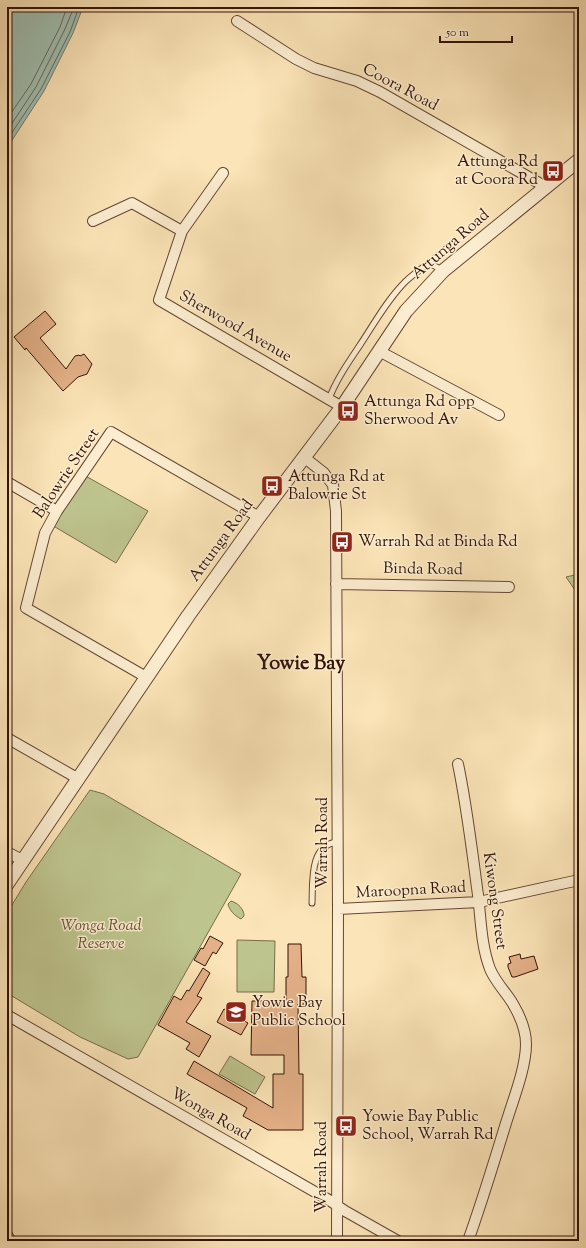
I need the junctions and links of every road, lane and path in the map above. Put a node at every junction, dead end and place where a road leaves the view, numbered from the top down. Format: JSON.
{"nodes":[{"id":1,"x":237,"y":21,"type":"dead end"},
{"id":2,"x":579,"y":160,"type":"edge"},
{"id":3,"x":224,"y":173,"type":"dead end"},
{"id":4,"x":546,"y":187,"type":"junction"},
{"id":5,"x":93,"y":221,"type":"dead end"},
{"id":6,"x":182,"y":231,"type":"junction"},
{"id":7,"x":446,"y":249,"type":"dead end"},
{"id":8,"x":430,"y":263,"type":"junction"},
{"id":9,"x":443,"y":271,"type":"junction"},
{"id":10,"x":379,"y":351,"type":"junction"},
{"id":11,"x":329,"y":399,"type":"junction"},
{"id":12,"x":342,"y":407,"type":"junction"},
{"id":13,"x":499,"y":415,"type":"dead end"},
{"id":14,"x":305,"y":458,"type":"junction"},
{"id":15,"x":7,"y":482,"type":"edge"},
{"id":16,"x":57,"y":511,"type":"junction"},
{"id":17,"x":259,"y":517,"type":"junction"},
{"id":18,"x":336,"y":584,"type":"junction"},
{"id":19,"x":509,"y":587,"type":"dead end"},
{"id":20,"x":146,"y":677,"type":"junction"},
{"id":21,"x":7,"y":738,"type":"edge"},
{"id":22,"x":458,"y":764,"type":"dead end"},
{"id":23,"x":77,"y":778,"type":"junction"},
{"id":24,"x":338,"y":842,"type":"junction"},
{"id":25,"x":7,"y":852,"type":"edge"},
{"id":26,"x":22,"y":860,"type":"junction"},
{"id":27,"x":579,"y":880,"type":"edge"},
{"id":28,"x":7,"y":884,"type":"edge"},
{"id":29,"x":479,"y":902,"type":"junction"},
{"id":30,"x":312,"y":903,"type":"dead end"},
{"id":31,"x":338,"y":909,"type":"junction"},
{"id":32,"x":7,"y":1015,"type":"edge"},
{"id":33,"x":337,"y":1206,"type":"junction"},
{"id":34,"x":7,"y":1235,"type":"edge"},
{"id":35,"x":11,"y":1241,"type":"edge"},
{"id":36,"x":337,"y":1241,"type":"edge"},
{"id":37,"x":398,"y":1241,"type":"edge"},
{"id":38,"x":468,"y":1241,"type":"edge"}],
"edges":[{"from":1,"to":4,"type":"street","name":"Coora Road"},
{"from":2,"to":4,"type":"street","name":"Attunga Road"},
{"from":3,"to":6,"type":"street"},
{"from":4,"to":9,"type":"street","name":"Attunga Road"},
{"from":5,"to":6,"type":"street"},
{"from":6,"to":11,"type":"street","name":"Sherwood Avenue"},
{"from":7,"to":8,"type":"lane"},
{"from":8,"to":9,"type":"lane"},
{"from":8,"to":11,"type":"lane"},
{"from":9,"to":10,"type":"street","name":"Attunga Road"},
{"from":10,"to":12,"type":"street","name":"Attunga Road"},
{"from":10,"to":13,"type":"street"},
{"from":11,"to":12,"type":"street","name":"Sherwood Avenue"},
{"from":12,"to":14,"type":"street","name":"Attunga Road"},
{"from":14,"to":17,"type":"street","name":"Attunga Road"},
{"from":14,"to":18,"type":"street","name":"Warrah Road"},
{"from":15,"to":16,"type":"street"},
{"from":16,"to":17,"type":"street","name":"Balowrie Street"},
{"from":16,"to":20,"type":"street","name":"Balowrie Street"},
{"from":17,"to":20,"type":"street","name":"Attunga Road"},
{"from":18,"to":19,"type":"street","name":"Binda Road"},
{"from":18,"to":24,"type":"street","name":"Warrah Road"},
{"from":20,"to":23,"type":"street","name":"Attunga Road"},
{"from":21,"to":23,"type":"street"},
{"from":22,"to":29,"type":"street","name":"Kiwong Street"},
{"from":23,"to":26,"type":"street","name":"Attunga Road"},
{"from":24,"to":30,"type":"lane"},
{"from":24,"to":31,"type":"street","name":"Warrah Road"},
{"from":25,"to":26,"type":"street"},
{"from":26,"to":28,"type":"street","name":"Attunga Road"},
{"from":27,"to":29,"type":"street","name":"Maroopna Road"},
{"from":29,"to":31,"type":"street","name":"Maroopna Road"},
{"from":29,"to":38,"type":"street","name":"Kiwong Street"},
{"from":31,"to":33,"type":"street","name":"Warrah Road"},
{"from":32,"to":33,"type":"street","name":"Wonga Road"},
{"from":33,"to":36,"type":"street","name":"Warrah Road"},
{"from":33,"to":37,"type":"street","name":"Wonga Road"},
{"from":34,"to":35,"type":"street"}]}
